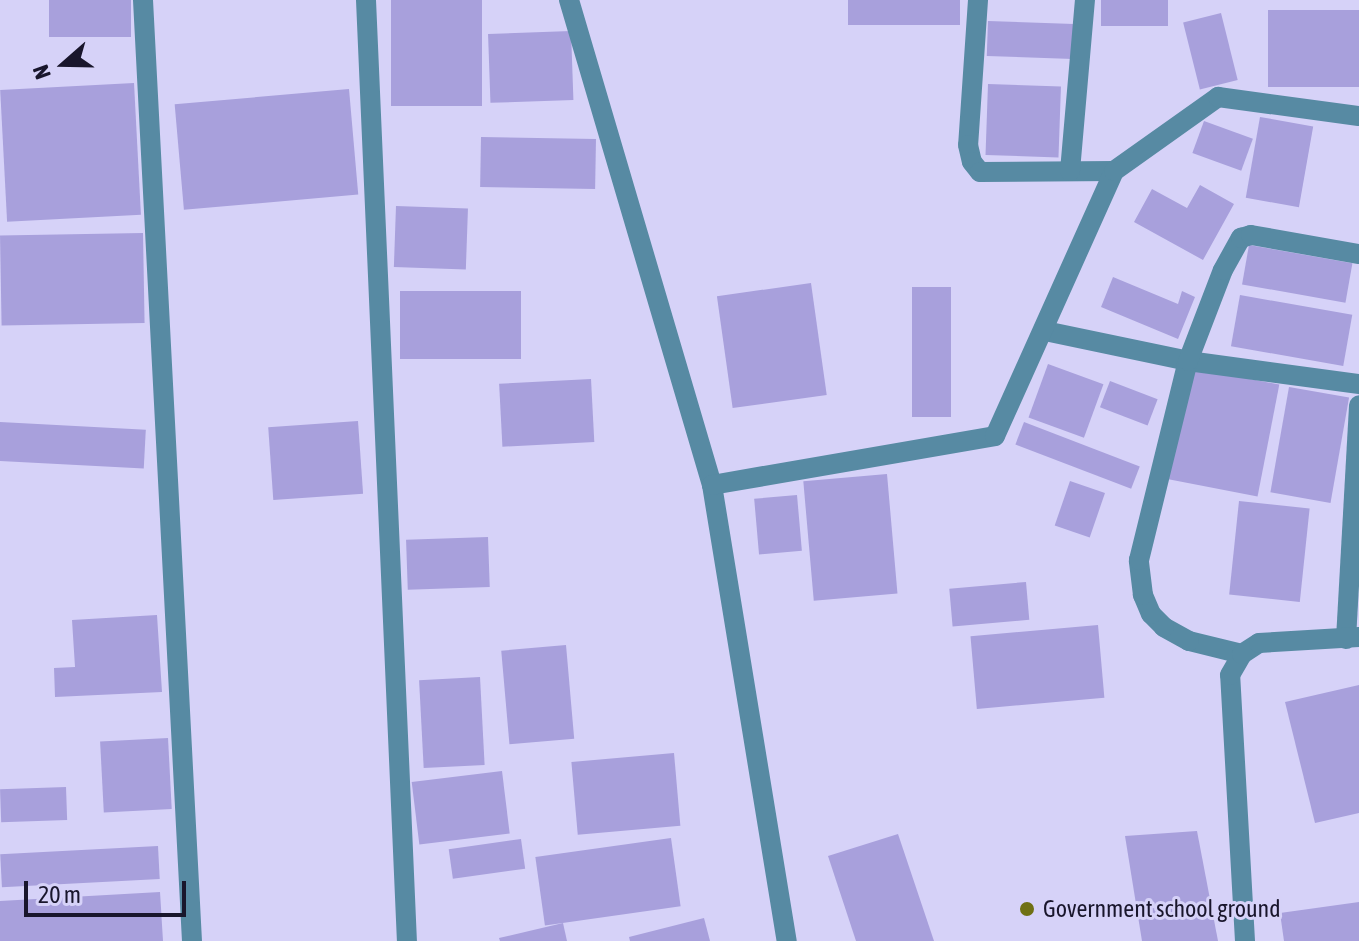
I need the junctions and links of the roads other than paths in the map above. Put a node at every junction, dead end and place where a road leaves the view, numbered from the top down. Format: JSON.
{"nodes":[{"id":1,"x":143,"y":0,"type":"edge"},
{"id":2,"x":366,"y":0,"type":"edge"},
{"id":3,"x":569,"y":0,"type":"edge"},
{"id":4,"x":978,"y":0,"type":"edge"},
{"id":5,"x":1085,"y":0,"type":"edge"},
{"id":6,"x":1359,"y":116,"type":"edge"},
{"id":7,"x":1070,"y":171,"type":"junction"},
{"id":8,"x":1114,"y":171,"type":"junction"},
{"id":9,"x":1359,"y":254,"type":"edge"},
{"id":10,"x":1045,"y":331,"type":"junction"},
{"id":11,"x":1188,"y":361,"type":"junction"},
{"id":12,"x":1359,"y":384,"type":"edge"},
{"id":13,"x":1359,"y":405,"type":"edge"},
{"id":14,"x":712,"y":485,"type":"junction"},
{"id":15,"x":1352,"y":638,"type":"edge"},
{"id":16,"x":1242,"y":654,"type":"junction"},
{"id":17,"x":192,"y":941,"type":"edge"},
{"id":18,"x":407,"y":941,"type":"edge"},
{"id":19,"x":787,"y":941,"type":"edge"},
{"id":20,"x":1245,"y":941,"type":"edge"}],
"edges":[{"from":1,"to":17,"type":"street"},
{"from":2,"to":18,"type":"street"},
{"from":3,"to":14,"type":"street"},
{"from":4,"to":7,"type":"street"},
{"from":5,"to":7,"type":"street"},
{"from":6,"to":8,"type":"street"},
{"from":7,"to":8,"type":"street"},
{"from":8,"to":10,"type":"street"},
{"from":9,"to":11,"type":"street"},
{"from":10,"to":11,"type":"street"},
{"from":10,"to":14,"type":"street"},
{"from":11,"to":12,"type":"street"},
{"from":11,"to":16,"type":"street"},
{"from":13,"to":15,"type":"street"},
{"from":14,"to":19,"type":"street"},
{"from":15,"to":16,"type":"street"},
{"from":16,"to":20,"type":"street"}]}
